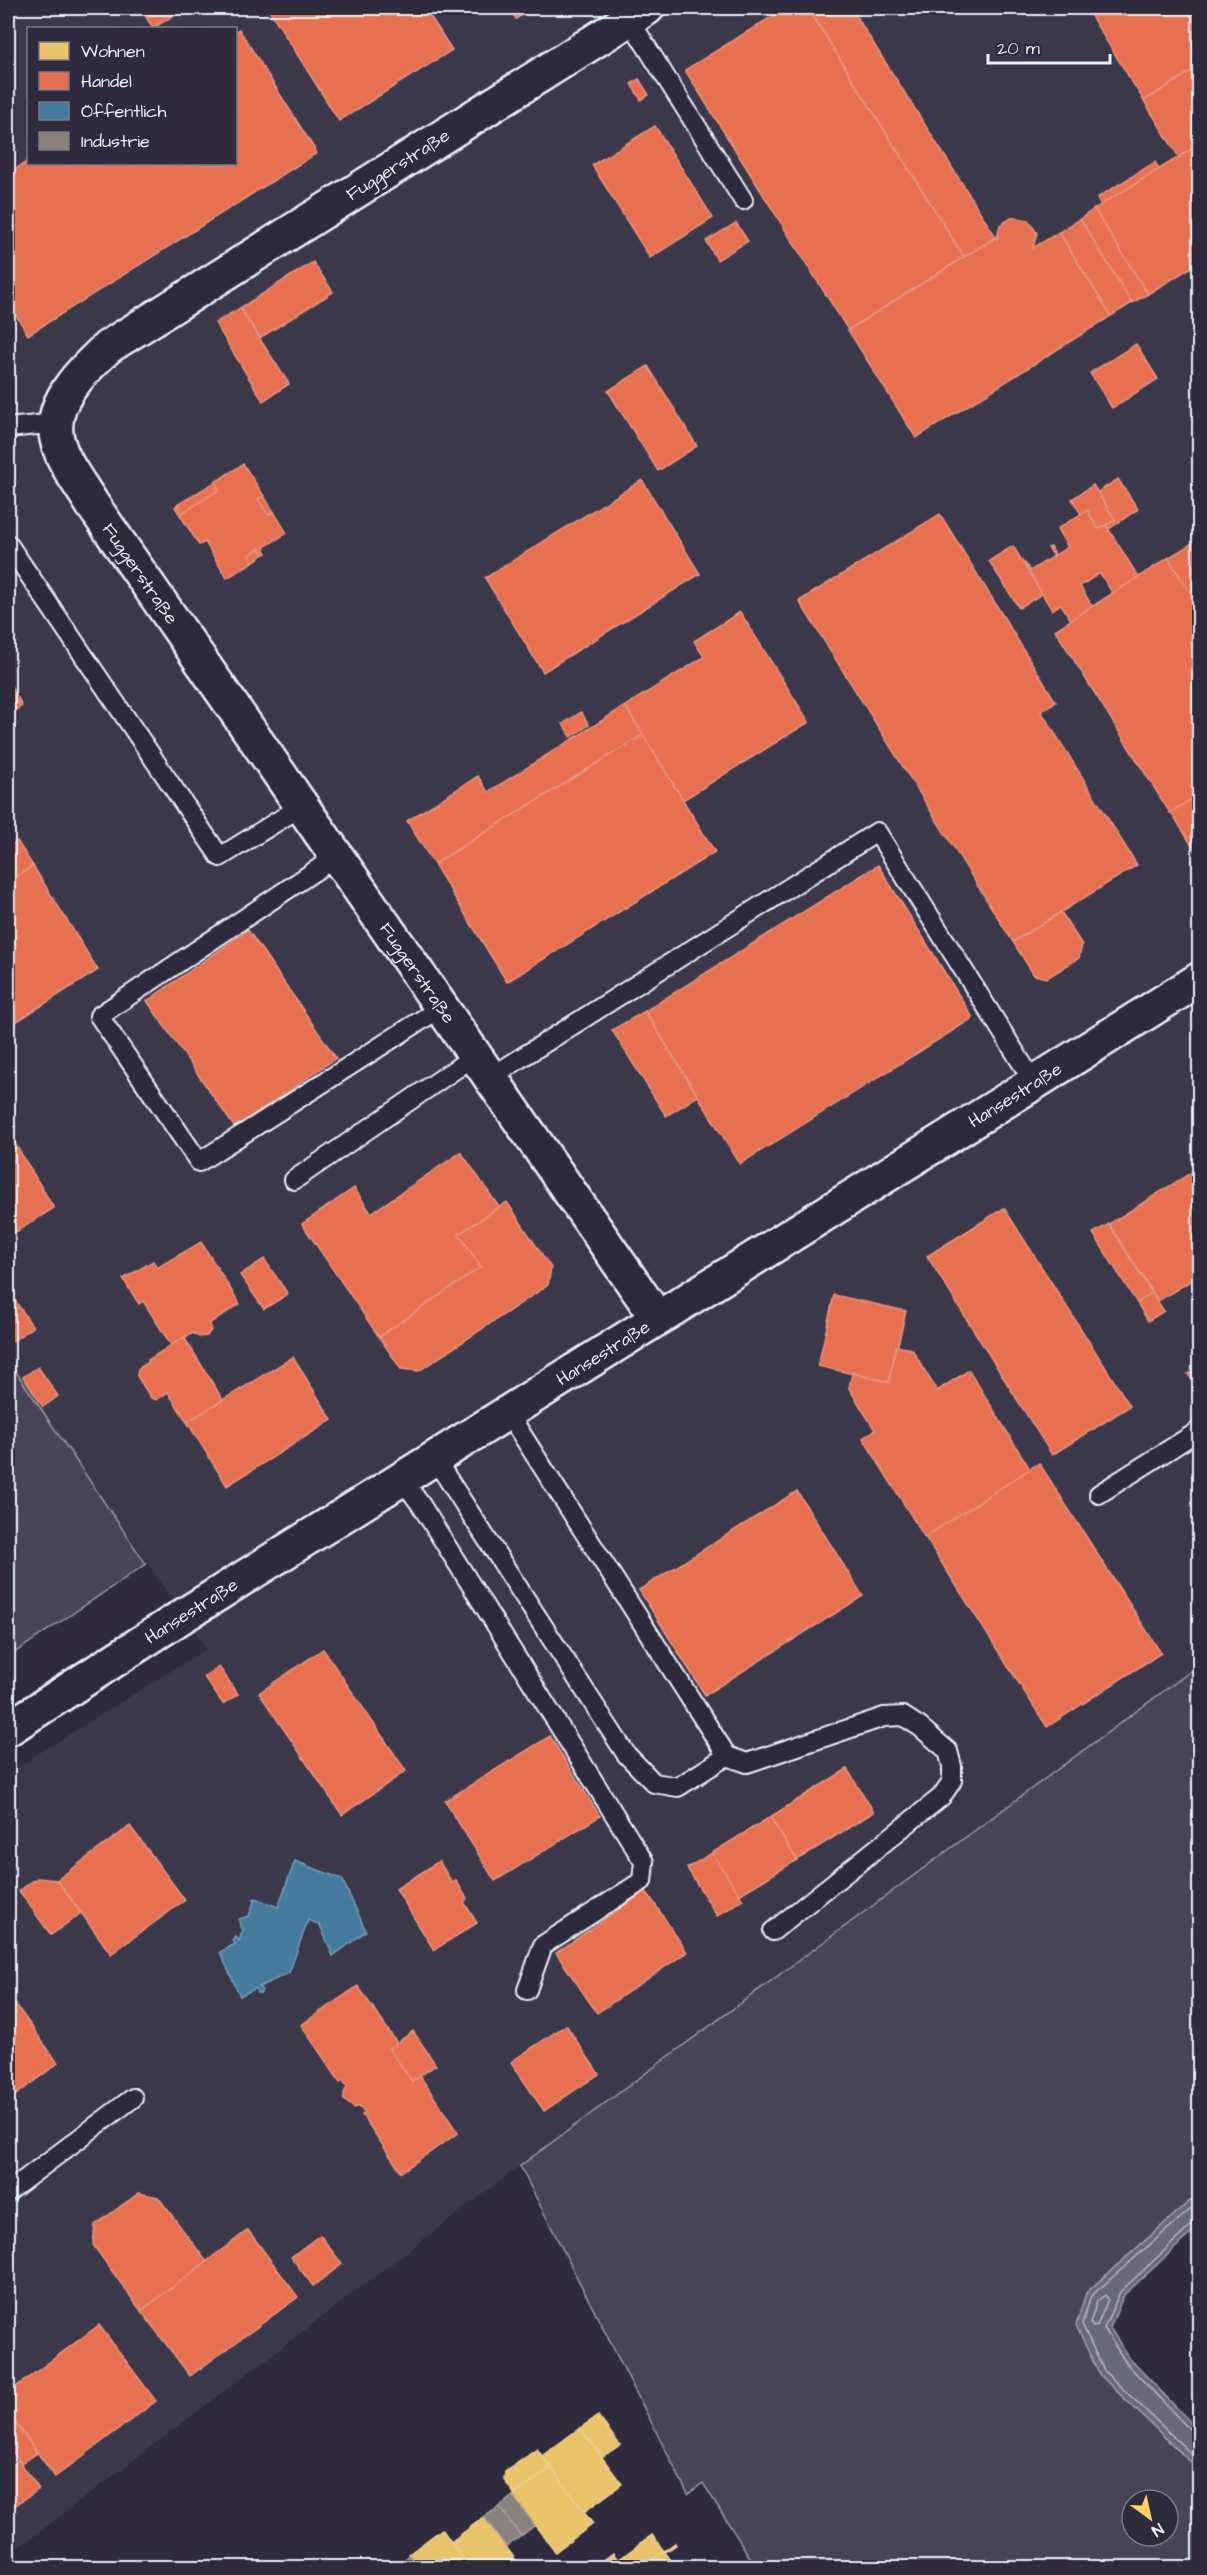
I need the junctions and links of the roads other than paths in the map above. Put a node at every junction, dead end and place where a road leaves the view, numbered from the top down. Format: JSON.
{"nodes":[{"id":1,"x":638,"y":13,"type":"edge"},
{"id":2,"x":743,"y":200,"type":"dead end"},
{"id":3,"x":56,"y":423,"type":"junction"},
{"id":4,"x":8,"y":428,"type":"edge"},
{"id":5,"x":8,"y":544,"type":"edge"},
{"id":6,"x":302,"y":806,"type":"junction"},
{"id":7,"x":337,"y":856,"type":"junction"},
{"id":8,"x":1200,"y":979,"type":"edge"},
{"id":9,"x":442,"y":1007,"type":"junction"},
{"id":10,"x":483,"y":1066,"type":"junction"},
{"id":11,"x":1034,"y":1082,"type":"junction"},
{"id":12,"x":294,"y":1180,"type":"dead end"},
{"id":13,"x":658,"y":1319,"type":"junction"},
{"id":14,"x":508,"y":1413,"type":"junction"},
{"id":15,"x":1200,"y":1431,"type":"edge"},
{"id":16,"x":435,"y":1459,"type":"junction"},
{"id":17,"x":402,"y":1479,"type":"junction"},
{"id":18,"x":1099,"y":1494,"type":"dead end"},
{"id":19,"x":8,"y":1729,"type":"edge"},
{"id":20,"x":728,"y":1756,"type":"junction"},
{"id":21,"x":773,"y":1931,"type":"dead end"},
{"id":22,"x":528,"y":1990,"type":"dead end"},
{"id":23,"x":133,"y":2098,"type":"dead end"},
{"id":24,"x":8,"y":2192,"type":"edge"}],
"edges":[{"from":1,"to":2,"type":"lane"},
{"from":1,"to":3,"type":"street","name":"Fuggerstraße"},
{"from":3,"to":4,"type":"lane"},
{"from":3,"to":6,"type":"street","name":"Fuggerstraße"},
{"from":5,"to":6,"type":"lane"},
{"from":6,"to":7,"type":"street","name":"Fuggerstraße"},
{"from":7,"to":9,"type":"street","name":"Fuggerstraße"},
{"from":7,"to":9,"type":"lane"},
{"from":8,"to":11,"type":"street","name":"Hansestraße"},
{"from":9,"to":10,"type":"street","name":"Fuggerstraße"},
{"from":10,"to":11,"type":"lane"},
{"from":10,"to":12,"type":"lane"},
{"from":10,"to":13,"type":"street","name":"Fuggerstraße"},
{"from":11,"to":13,"type":"street","name":"Hansestraße"},
{"from":13,"to":14,"type":"street","name":"Hansestraße"},
{"from":14,"to":16,"type":"street","name":"Hansestraße"},
{"from":14,"to":20,"type":"lane"},
{"from":15,"to":18,"type":"lane"},
{"from":16,"to":17,"type":"street","name":"Hansestraße"},
{"from":16,"to":20,"type":"lane"},
{"from":17,"to":19,"type":"street","name":"Hansestraße"},
{"from":17,"to":22,"type":"lane"},
{"from":20,"to":21,"type":"lane"},
{"from":23,"to":24,"type":"lane"}]}
